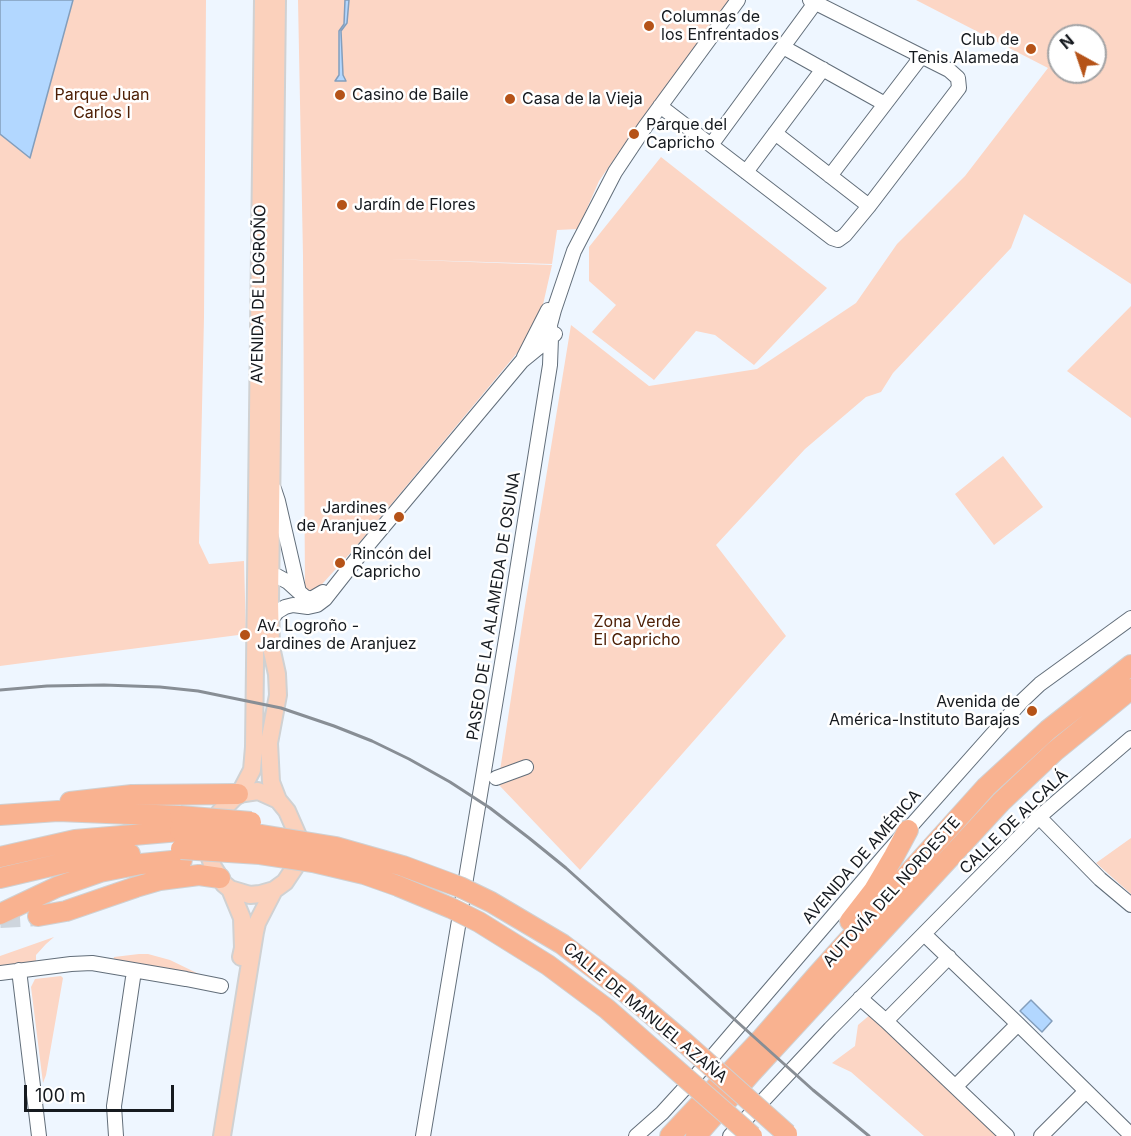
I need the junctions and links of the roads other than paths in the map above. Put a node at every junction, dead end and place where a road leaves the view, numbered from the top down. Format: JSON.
{"nodes":[{"id":1,"x":262,"y":0,"type":"edge"},
{"id":2,"x":277,"y":0,"type":"edge"},
{"id":3,"x":738,"y":0,"type":"edge"},
{"id":4,"x":813,"y":1,"type":"edge"},
{"id":5,"x":783,"y":47,"type":"junction"},
{"id":6,"x":921,"y":57,"type":"junction"},
{"id":7,"x":824,"y":69,"type":"junction"},
{"id":8,"x":885,"y":104,"type":"junction"},
{"id":9,"x":660,"y":106,"type":"junction"},
{"id":10,"x":775,"y":133,"type":"junction"},
{"id":11,"x":711,"y":145,"type":"junction"},
{"id":12,"x":746,"y":171,"type":"junction"},
{"id":13,"x":830,"y":176,"type":"junction"},
{"id":14,"x":869,"y":206,"type":"junction"},
{"id":15,"x":568,"y":267,"type":"junction"},
{"id":16,"x":560,"y":290,"type":"junction"},
{"id":17,"x":551,"y":338,"type":"junction"},
{"id":18,"x":522,"y":361,"type":"junction"},
{"id":19,"x":272,"y":481,"type":"junction"},
{"id":20,"x":356,"y":559,"type":"junction"},
{"id":21,"x":270,"y":576,"type":"junction"},
{"id":22,"x":256,"y":588,"type":"junction"},
{"id":23,"x":299,"y":592,"type":"junction"},
{"id":24,"x":1131,"y":618,"type":"edge"},
{"id":25,"x":270,"y":621,"type":"junction"},
{"id":26,"x":1131,"y":665,"type":"edge"},
{"id":27,"x":1131,"y":690,"type":"edge"},
{"id":28,"x":1131,"y":738,"type":"edge"},
{"id":29,"x":526,"y":767,"type":"dead end"},
{"id":30,"x":496,"y":778,"type":"dead end"},
{"id":31,"x":239,"y":794,"type":"junction"},
{"id":32,"x":278,"y":800,"type":"junction"},
{"id":33,"x":70,"y":802,"type":"dead end"},
{"id":34,"x":0,"y":815,"type":"edge"},
{"id":35,"x":1039,"y":817,"type":"junction"},
{"id":36,"x":908,"y":830,"type":"junction"},
{"id":37,"x":181,"y":839,"type":"junction"},
{"id":38,"x":0,"y":857,"type":"edge"},
{"id":39,"x":0,"y":878,"type":"edge"},
{"id":40,"x":225,"y":883,"type":"junction"},
{"id":41,"x":274,"y":890,"type":"junction"},
{"id":42,"x":1131,"y":905,"type":"edge"},
{"id":43,"x":0,"y":914,"type":"edge"},
{"id":44,"x":38,"y":916,"type":"tunnel mouth"},
{"id":45,"x":924,"y":934,"type":"junction"},
{"id":46,"x":949,"y":957,"type":"junction"},
{"id":47,"x":19,"y":970,"type":"junction"},
{"id":48,"x":134,"y":971,"type":"junction"},
{"id":49,"x":0,"y":973,"type":"edge"},
{"id":50,"x":817,"y":975,"type":"junction"},
{"id":51,"x":221,"y":986,"type":"dead end"},
{"id":52,"x":860,"y":998,"type":"junction"},
{"id":53,"x":886,"y":1021,"type":"junction"},
{"id":54,"x":1018,"y":1024,"type":"junction"},
{"id":55,"x":956,"y":1086,"type":"junction"},
{"id":56,"x":1086,"y":1091,"type":"junction"},
{"id":57,"x":788,"y":1135,"type":"edge"},
{"id":58,"x":1131,"y":1135,"type":"edge"},
{"id":59,"x":39,"y":1136,"type":"edge"},
{"id":60,"x":116,"y":1136,"type":"edge"},
{"id":61,"x":210,"y":1136,"type":"edge"},
{"id":62,"x":222,"y":1136,"type":"edge"},
{"id":63,"x":423,"y":1136,"type":"edge"},
{"id":64,"x":636,"y":1136,"type":"edge"},
{"id":65,"x":670,"y":1136,"type":"edge"},
{"id":66,"x":696,"y":1136,"type":"edge"},
{"id":67,"x":730,"y":1136,"type":"edge"},
{"id":68,"x":752,"y":1136,"type":"edge"},
{"id":69,"x":1007,"y":1136,"type":"edge"},
{"id":70,"x":1041,"y":1136,"type":"edge"}],
"edges":[{"from":1,"to":22,"type":"main road","name":"AVENIDA DE LOGROÑO"},
{"from":2,"to":19,"type":"main road","name":"AVENIDA DE LOGROÑO"},
{"from":3,"to":9,"type":"street","name":"PASEO DE LA ALAMEDA DE OSUNA"},
{"from":4,"to":5,"type":"street"},
{"from":4,"to":6,"type":"street"},
{"from":5,"to":7,"type":"street"},
{"from":5,"to":11,"type":"street"},
{"from":6,"to":8,"type":"street"},
{"from":6,"to":14,"type":"street"},
{"from":7,"to":8,"type":"street"},
{"from":7,"to":10,"type":"street"},
{"from":8,"to":13,"type":"street"},
{"from":9,"to":11,"type":"street"},
{"from":9,"to":15,"type":"street","name":"PASEO DE LA ALAMEDA DE OSUNA"},
{"from":10,"to":12,"type":"street"},
{"from":10,"to":13,"type":"street"},
{"from":11,"to":12,"type":"street"},
{"from":12,"to":14,"type":"street"},
{"from":13,"to":14,"type":"street"},
{"from":15,"to":16,"type":"street","name":"PASEO DE LA ALAMEDA DE OSUNA"},
{"from":15,"to":17,"type":"street"},
{"from":16,"to":17,"type":"street","name":"PASEO DE LA ALAMEDA DE OSUNA"},
{"from":16,"to":18,"type":"street"},
{"from":17,"to":18,"type":"street"},
{"from":17,"to":63,"type":"street","name":"PASEO DE LA ALAMEDA DE OSUNA"},
{"from":18,"to":20,"type":"street"},
{"from":19,"to":21,"type":"main road","name":"AVENIDA DE LOGROÑO"},
{"from":19,"to":23,"type":"street","name":"AVENIDA DE LOGROÑO"},
{"from":20,"to":23,"type":"street"},
{"from":20,"to":25,"type":"street"},
{"from":21,"to":22,"type":"street"},
{"from":21,"to":23,"type":"street"},
{"from":21,"to":25,"type":"main road","name":"AVENIDA DE LOGROÑO"},
{"from":22,"to":31,"type":"main road","name":"AVENIDA DE LOGROÑO"},
{"from":24,"to":36,"type":"street","name":"AVENIDA DE AMÉRICA"},
{"from":25,"to":32,"type":"main road","name":"AVENIDA DE LOGROÑO"},
{"from":26,"to":50,"type":"highway","name":"AUTOVÍA DEL NORDESTE"},
{"from":27,"to":66,"type":"highway","name":"AUTOVÍA DEL NORDESTE"},
{"from":28,"to":35,"type":"street","name":"CALLE DE ALCALÁ"},
{"from":29,"to":30,"type":"street"},
{"from":31,"to":32,"type":"main road"},
{"from":31,"to":33,"type":"highway"},
{"from":31,"to":40,"type":"main road"},
{"from":32,"to":41,"type":"main road"},
{"from":34,"to":37,"type":"highway"},
{"from":35,"to":42,"type":"street"},
{"from":35,"to":45,"type":"street","name":"CALLE DE ALCALÁ"},
{"from":36,"to":50,"type":"highway"},
{"from":36,"to":64,"type":"street","name":"AVENIDA DE AMÉRICA"},
{"from":37,"to":38,"type":"highway","name":"CALLE DE MANUEL AZAÑA"},
{"from":37,"to":39,"type":"highway","name":"CALLE DE MANUEL AZAÑA"},
{"from":37,"to":43,"type":"highway"},
{"from":37,"to":57,"type":"highway","name":"CALLE DE MANUEL AZAÑA","bridge":true},
{"from":37,"to":68,"type":"highway","name":"CALLE DE MANUEL AZAÑA","bridge":true},
{"from":40,"to":41,"type":"main road"},
{"from":40,"to":44,"type":"highway"},
{"from":40,"to":61,"type":"main road"},
{"from":41,"to":62,"type":"main road"},
{"from":45,"to":46,"type":"street"},
{"from":45,"to":52,"type":"street","name":"CALLE DE ALCALÁ"},
{"from":46,"to":53,"type":"street"},
{"from":46,"to":54,"type":"street"},
{"from":47,"to":48,"type":"street"},
{"from":47,"to":49,"type":"street"},
{"from":47,"to":59,"type":"street"},
{"from":48,"to":51,"type":"street"},
{"from":48,"to":60,"type":"street"},
{"from":50,"to":65,"type":"highway","name":"AUTOVÍA DEL NORDESTE"},
{"from":52,"to":53,"type":"street"},
{"from":52,"to":67,"type":"street","name":"CALLE DE ALCALÁ"},
{"from":53,"to":55,"type":"street"},
{"from":54,"to":55,"type":"street"},
{"from":54,"to":56,"type":"street"},
{"from":55,"to":69,"type":"street"},
{"from":56,"to":58,"type":"street"},
{"from":56,"to":70,"type":"street"}]}
